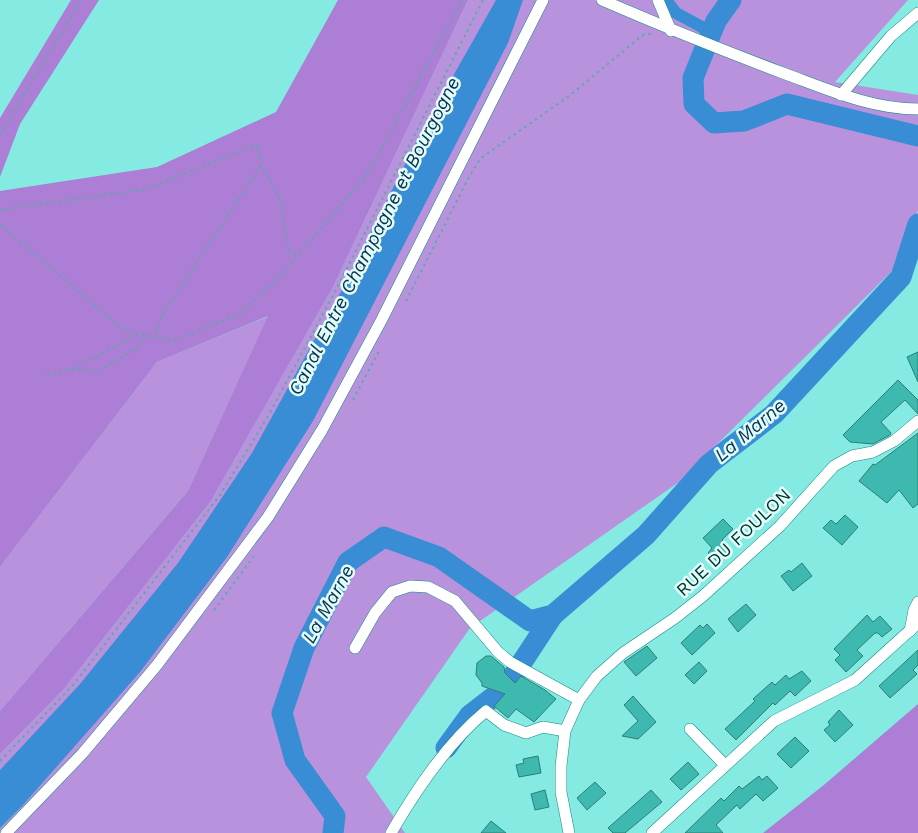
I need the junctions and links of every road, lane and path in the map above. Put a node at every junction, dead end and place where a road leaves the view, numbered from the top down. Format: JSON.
{"nodes":[{"id":1,"x":81,"y":0,"type":"edge"},
{"id":2,"x":462,"y":0,"type":"edge"},
{"id":3,"x":483,"y":0,"type":"edge"},
{"id":4,"x":543,"y":0,"type":"edge"},
{"id":5,"x":602,"y":0,"type":"edge"},
{"id":6,"x":658,"y":0,"type":"edge"},
{"id":7,"x":918,"y":13,"type":"edge"},
{"id":8,"x":672,"y":31,"type":"junction"},
{"id":9,"x":652,"y":34,"type":"dead end"},
{"id":10,"x":841,"y":94,"type":"junction"},
{"id":11,"x":918,"y":109,"type":"edge"},
{"id":12,"x":0,"y":135,"type":"edge"},
{"id":13,"x":261,"y":165,"type":"junction"},
{"id":14,"x":463,"y":189,"type":"dead end"},
{"id":15,"x":0,"y":210,"type":"edge"},
{"id":16,"x":0,"y":224,"type":"edge"},
{"id":17,"x":299,"y":254,"type":"junction"},
{"id":18,"x":137,"y":336,"type":"junction"},
{"id":19,"x":146,"y":336,"type":"junction"},
{"id":20,"x":154,"y":336,"type":"junction"},
{"id":21,"x":72,"y":369,"type":"junction"},
{"id":22,"x":48,"y":375,"type":"dead end"},
{"id":23,"x":918,"y":421,"type":"edge"},
{"id":24,"x":918,"y":602,"type":"edge"},
{"id":25,"x":914,"y":627,"type":"edge"},
{"id":26,"x":355,"y":648,"type":"dead end"},
{"id":27,"x":579,"y":700,"type":"junction"},
{"id":28,"x":690,"y":729,"type":"dead end"},
{"id":29,"x":565,"y":731,"type":"junction"},
{"id":30,"x":0,"y":761,"type":"edge"},
{"id":31,"x":725,"y":765,"type":"junction"},
{"id":32,"x":6,"y":833,"type":"edge"},
{"id":33,"x":391,"y":833,"type":"edge"},
{"id":34,"x":569,"y":833,"type":"edge"},
{"id":35,"x":652,"y":833,"type":"edge"}],
"edges":[{"from":1,"to":12,"type":"path"},
{"from":2,"to":17,"type":"path"},
{"from":3,"to":30,"type":"path"},
{"from":4,"to":32,"type":"street"},
{"from":5,"to":8,"type":"street"},
{"from":6,"to":8,"type":"street"},
{"from":7,"to":10,"type":"street"},
{"from":8,"to":10,"type":"street"},
{"from":9,"to":14,"type":"path"},
{"from":10,"to":11,"type":"street"},
{"from":13,"to":15,"type":"path"},
{"from":13,"to":17,"type":"path"},
{"from":13,"to":20,"type":"path"},
{"from":16,"to":18,"type":"path"},
{"from":17,"to":20,"type":"path"},
{"from":18,"to":19,"type":"path"},
{"from":18,"to":21,"type":"path"},
{"from":19,"to":20,"type":"path"},
{"from":19,"to":21,"type":"path"},
{"from":21,"to":22,"type":"path"},
{"from":23,"to":27,"type":"street","name":"RUE DU FOULON"},
{"from":24,"to":25,"type":"street"},
{"from":25,"to":31,"type":"street"},
{"from":26,"to":27,"type":"street"},
{"from":27,"to":29,"type":"street","name":"RUE DU FOULON"},
{"from":28,"to":31,"type":"street"},
{"from":29,"to":33,"type":"street"},
{"from":29,"to":34,"type":"street","name":"RUE DU FOULON"},
{"from":31,"to":35,"type":"street"}]}
